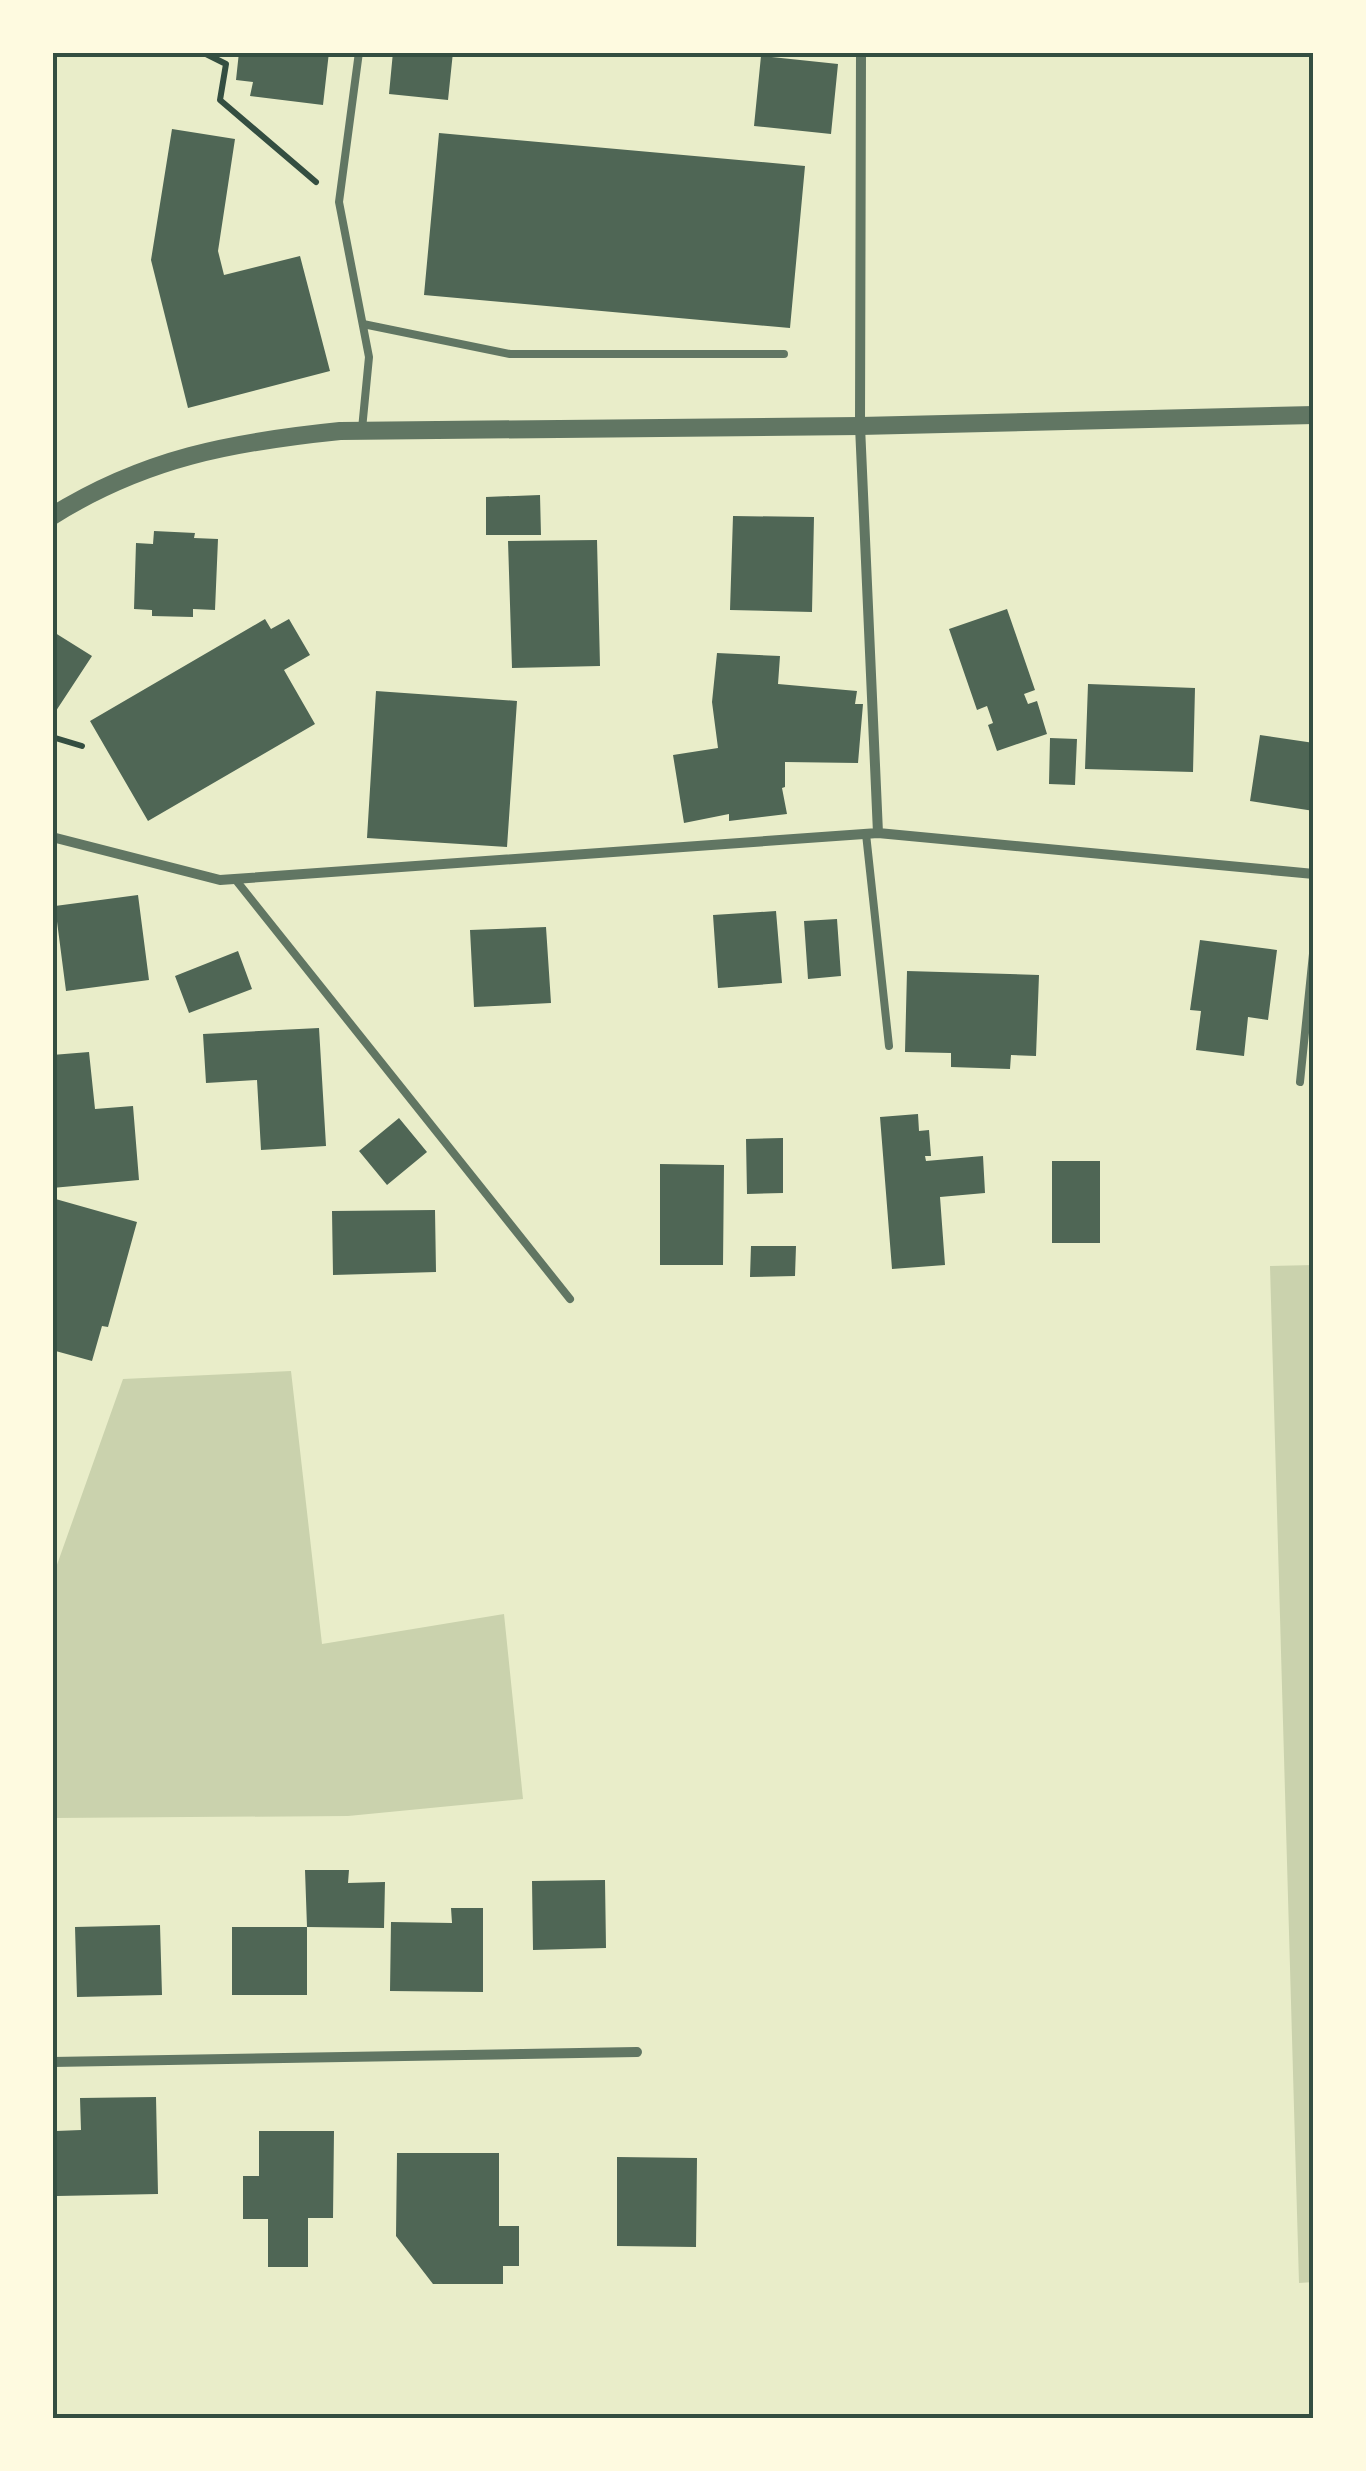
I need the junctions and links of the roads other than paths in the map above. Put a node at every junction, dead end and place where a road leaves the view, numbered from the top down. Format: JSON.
{"nodes":[{"id":1,"x":359,"y":52,"type":"edge"},
{"id":2,"x":861,"y":52,"type":"edge"},
{"id":3,"x":363,"y":324,"type":"junction"},
{"id":4,"x":784,"y":354,"type":"dead end"},
{"id":5,"x":1314,"y":415,"type":"edge"},
{"id":6,"x":860,"y":426,"type":"junction"},
{"id":7,"x":362,"y":431,"type":"junction"},
{"id":8,"x":52,"y":516,"type":"edge"},
{"id":9,"x":872,"y":833,"type":"junction"},
{"id":10,"x":52,"y":836,"type":"edge"},
{"id":11,"x":1314,"y":874,"type":"edge"},
{"id":12,"x":235,"y":878,"type":"junction"},
{"id":13,"x":1314,"y":944,"type":"edge"},
{"id":14,"x":889,"y":1046,"type":"dead end"},
{"id":15,"x":1300,"y":1082,"type":"dead end"},
{"id":16,"x":570,"y":1300,"type":"dead end"},
{"id":17,"x":637,"y":2052,"type":"dead end"},
{"id":18,"x":52,"y":2062,"type":"edge"}],
"edges":[{"from":1,"to":3,"type":"lane"},
{"from":2,"to":6,"type":"street"},
{"from":3,"to":4,"type":"lane"},
{"from":3,"to":7,"type":"lane"},
{"from":5,"to":6,"type":"street"},
{"from":6,"to":7,"type":"street"},
{"from":6,"to":9,"type":"street"},
{"from":7,"to":8,"type":"street"},
{"from":9,"to":11,"type":"street"},
{"from":9,"to":12,"type":"street"},
{"from":9,"to":14,"type":"lane"},
{"from":10,"to":12,"type":"street"},
{"from":12,"to":16,"type":"lane"},
{"from":13,"to":15,"type":"lane"},
{"from":17,"to":18,"type":"street"}]}
